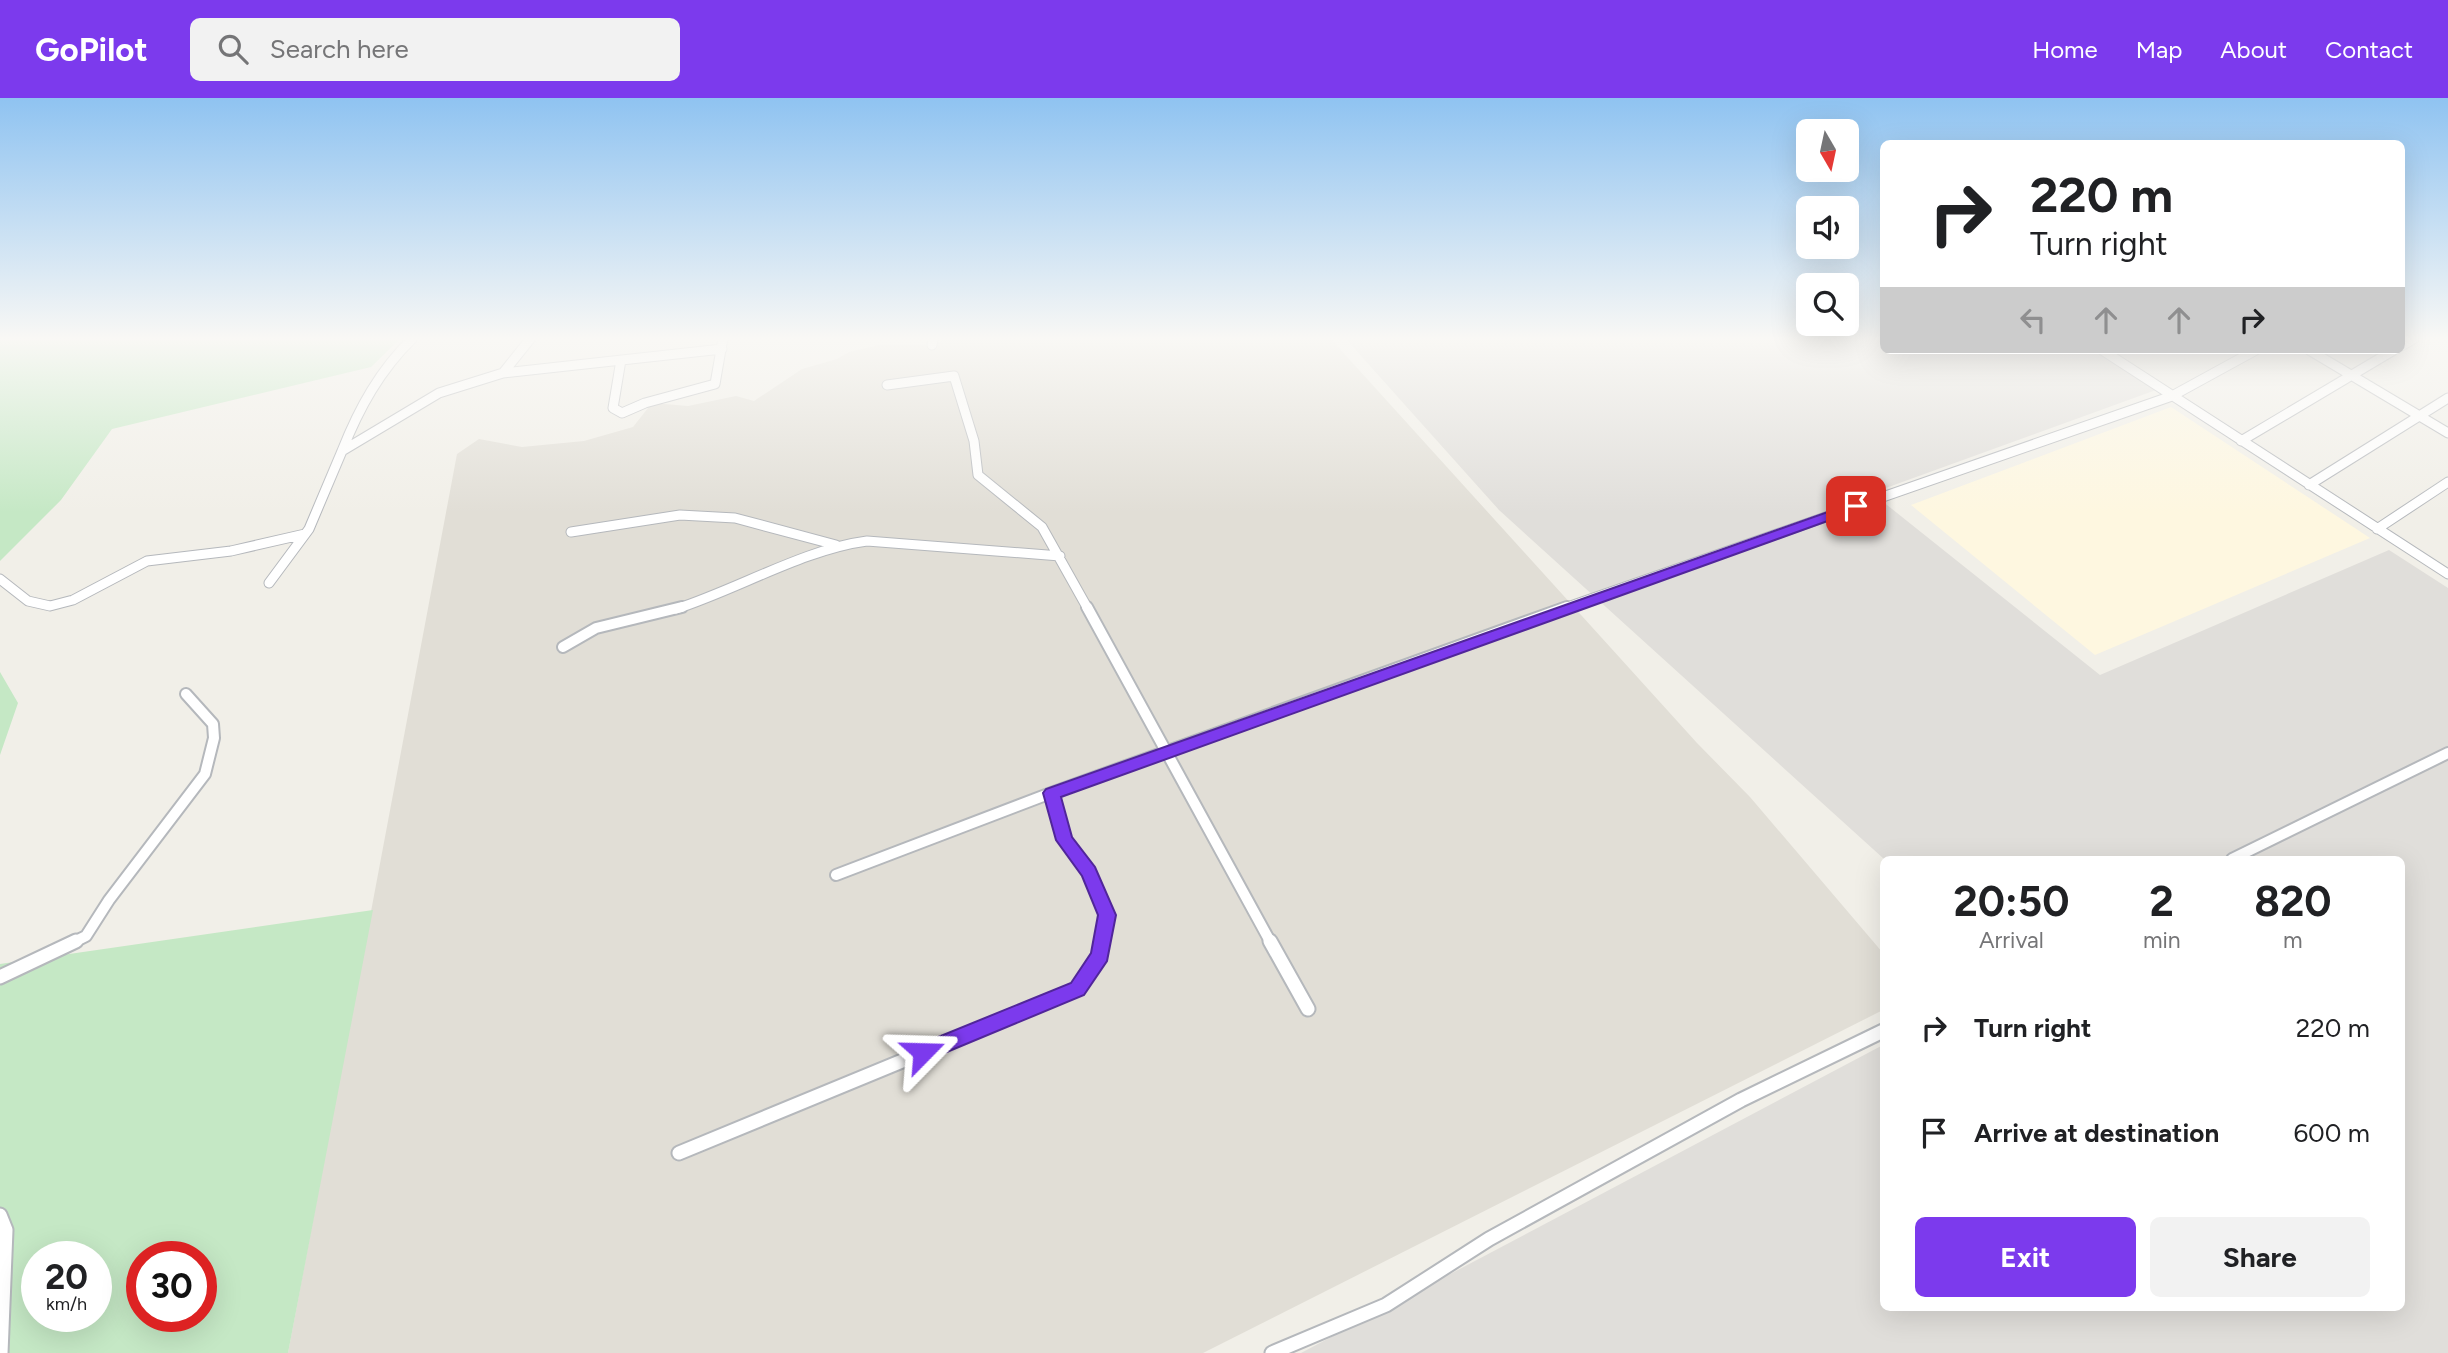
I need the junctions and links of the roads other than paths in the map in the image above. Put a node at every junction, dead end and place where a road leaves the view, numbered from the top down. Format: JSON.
{"nodes":[{"id":1,"x":368,"y":397,"type":"edge"},
{"id":2,"x":433,"y":397,"type":"edge"},
{"id":3,"x":615,"y":397,"type":"edge"},
{"id":4,"x":669,"y":397,"type":"edge"},
{"id":5,"x":960,"y":397,"type":"edge"},
{"id":6,"x":2170,"y":397,"type":"edge"},
{"id":7,"x":2173,"y":397,"type":"edge"},
{"id":8,"x":2315,"y":397,"type":"edge"},
{"id":9,"x":2388,"y":397,"type":"edge"},
{"id":10,"x":2448,"y":398,"type":"edge"},
{"id":11,"x":2419,"y":417,"type":"junction"},
{"id":12,"x":2448,"y":433,"type":"edge"},
{"id":13,"x":2241,"y":441,"type":"junction"},
{"id":14,"x":342,"y":451,"type":"junction"},
{"id":15,"x":2448,"y":482,"type":"edge"},
{"id":16,"x":2309,"y":485,"type":"junction"},
{"id":17,"x":2377,"y":529,"type":"junction"},
{"id":18,"x":571,"y":532,"type":"dead end"},
{"id":19,"x":304,"y":534,"type":"junction"},
{"id":20,"x":836,"y":545,"type":"junction"},
{"id":21,"x":1060,"y":556,"type":"junction"},
{"id":22,"x":2448,"y":574,"type":"edge"},
{"id":23,"x":0,"y":579,"type":"edge"},
{"id":24,"x":269,"y":583,"type":"dead end"},
{"id":25,"x":563,"y":647,"type":"dead end"},
{"id":26,"x":186,"y":694,"type":"dead end"},
{"id":27,"x":1165,"y":753,"type":"junction"},
{"id":28,"x":2448,"y":753,"type":"edge"},
{"id":29,"x":1051,"y":793,"type":"junction"},
{"id":30,"x":2238,"y":856,"type":"edge"},
{"id":31,"x":836,"y":875,"type":"dead end"},
{"id":32,"x":0,"y":977,"type":"edge"},
{"id":33,"x":1308,"y":1009,"type":"dead end"},
{"id":34,"x":1880,"y":1032,"type":"edge"},
{"id":35,"x":679,"y":1153,"type":"dead end"},
{"id":36,"x":0,"y":1215,"type":"edge"},
{"id":37,"x":1,"y":1353,"type":"edge"},
{"id":38,"x":1272,"y":1353,"type":"edge"}],
"edges":[{"from":1,"to":14,"type":"street"},
{"from":2,"to":14,"type":"street"},
{"from":3,"to":4,"type":"street"},
{"from":5,"to":21,"type":"street"},
{"from":6,"to":27,"type":"street"},
{"from":7,"to":13,"type":"street"},
{"from":8,"to":13,"type":"street"},
{"from":9,"to":11,"type":"street"},
{"from":10,"to":11,"type":"street"},
{"from":11,"to":12,"type":"street"},
{"from":11,"to":16,"type":"street"},
{"from":13,"to":16,"type":"street"},
{"from":14,"to":19,"type":"street"},
{"from":15,"to":17,"type":"street"},
{"from":16,"to":17,"type":"street"},
{"from":17,"to":22,"type":"street"},
{"from":18,"to":20,"type":"street"},
{"from":19,"to":23,"type":"street"},
{"from":19,"to":24,"type":"street"},
{"from":20,"to":21,"type":"street"},
{"from":20,"to":25,"type":"street"},
{"from":21,"to":27,"type":"street"},
{"from":26,"to":32,"type":"street"},
{"from":27,"to":29,"type":"street"},
{"from":27,"to":33,"type":"street"},
{"from":28,"to":30,"type":"street"},
{"from":29,"to":31,"type":"street"},
{"from":29,"to":35,"type":"street"},
{"from":34,"to":38,"type":"street"},
{"from":36,"to":37,"type":"street"}]}
